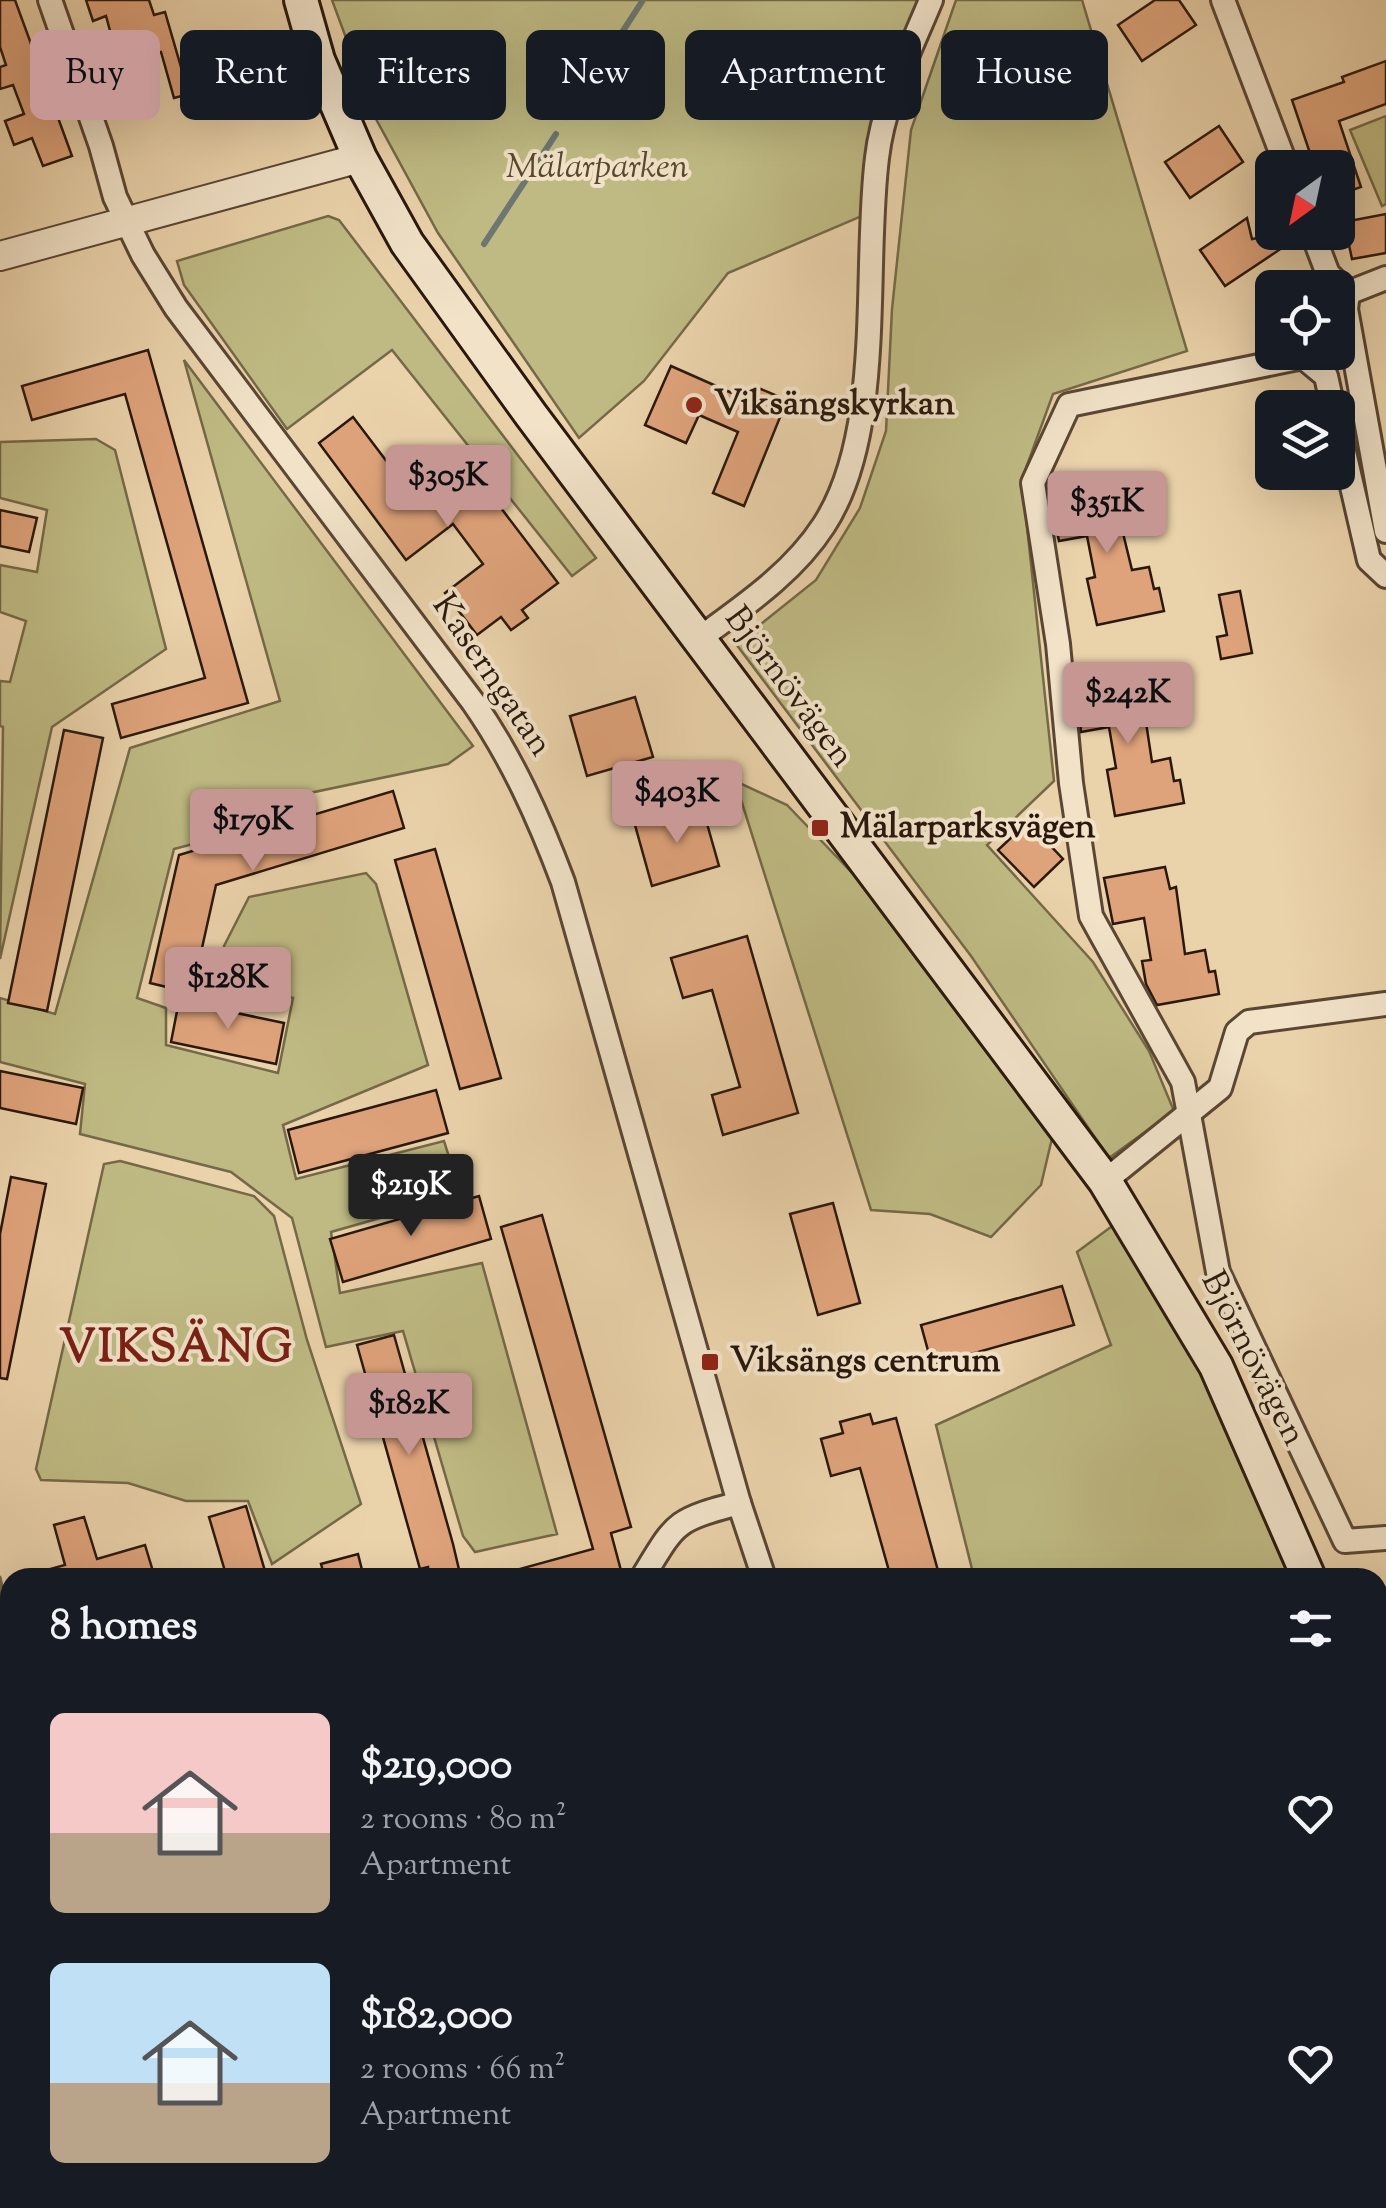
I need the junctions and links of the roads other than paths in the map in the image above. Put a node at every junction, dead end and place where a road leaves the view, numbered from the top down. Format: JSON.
{"nodes":[{"id":1,"x":50,"y":0,"type":"edge"},
{"id":2,"x":301,"y":0,"type":"edge"},
{"id":3,"x":931,"y":0,"type":"edge"},
{"id":4,"x":1223,"y":0,"type":"edge"},
{"id":5,"x":1280,"y":150,"type":"edge"},
{"id":6,"x":360,"y":158,"type":"junction"},
{"id":7,"x":126,"y":222,"type":"junction"},
{"id":8,"x":0,"y":256,"type":"edge"},
{"id":9,"x":1386,"y":278,"type":"edge"},
{"id":10,"x":1355,"y":289,"type":"edge"},
{"id":11,"x":1355,"y":359,"type":"edge"},
{"id":12,"x":1329,"y":390,"type":"edge"},
{"id":13,"x":1353,"y":490,"type":"edge"},
{"id":14,"x":1386,"y":531,"type":"edge"},
{"id":15,"x":1386,"y":576,"type":"edge"},
{"id":16,"x":700,"y":638,"type":"junction"},
{"id":17,"x":1386,"y":1004,"type":"edge"},
{"id":18,"x":1188,"y":1116,"type":"junction"},
{"id":19,"x":1105,"y":1181,"type":"junction"},
{"id":20,"x":739,"y":1503,"type":"junction"},
{"id":21,"x":1386,"y":1538,"type":"edge"},
{"id":22,"x":648,"y":1568,"type":"edge"},
{"id":23,"x":761,"y":1568,"type":"edge"},
{"id":24,"x":1305,"y":1568,"type":"edge"}],
"edges":[{"from":1,"to":7,"type":"street","name":"Kaserngatan"},
{"from":2,"to":6,"type":"main road","name":"Björnövägen"},
{"from":3,"to":16,"type":"street"},
{"from":4,"to":5,"type":"street"},
{"from":6,"to":7,"type":"street"},
{"from":6,"to":16,"type":"main road","name":"Björnövägen"},
{"from":7,"to":8,"type":"street"},
{"from":7,"to":20,"type":"street","name":"Kaserngatan"},
{"from":9,"to":10,"type":"street"},
{"from":11,"to":14,"type":"street"},
{"from":12,"to":18,"type":"street"},
{"from":13,"to":15,"type":"street"},
{"from":16,"to":19,"type":"main road","name":"Björnövägen"},
{"from":17,"to":18,"type":"street"},
{"from":18,"to":19,"type":"street"},
{"from":18,"to":21,"type":"street"},
{"from":19,"to":24,"type":"main road","name":"Björnövägen"},
{"from":20,"to":22,"type":"street"},
{"from":20,"to":23,"type":"street","name":"Kaserngatan"}]}
